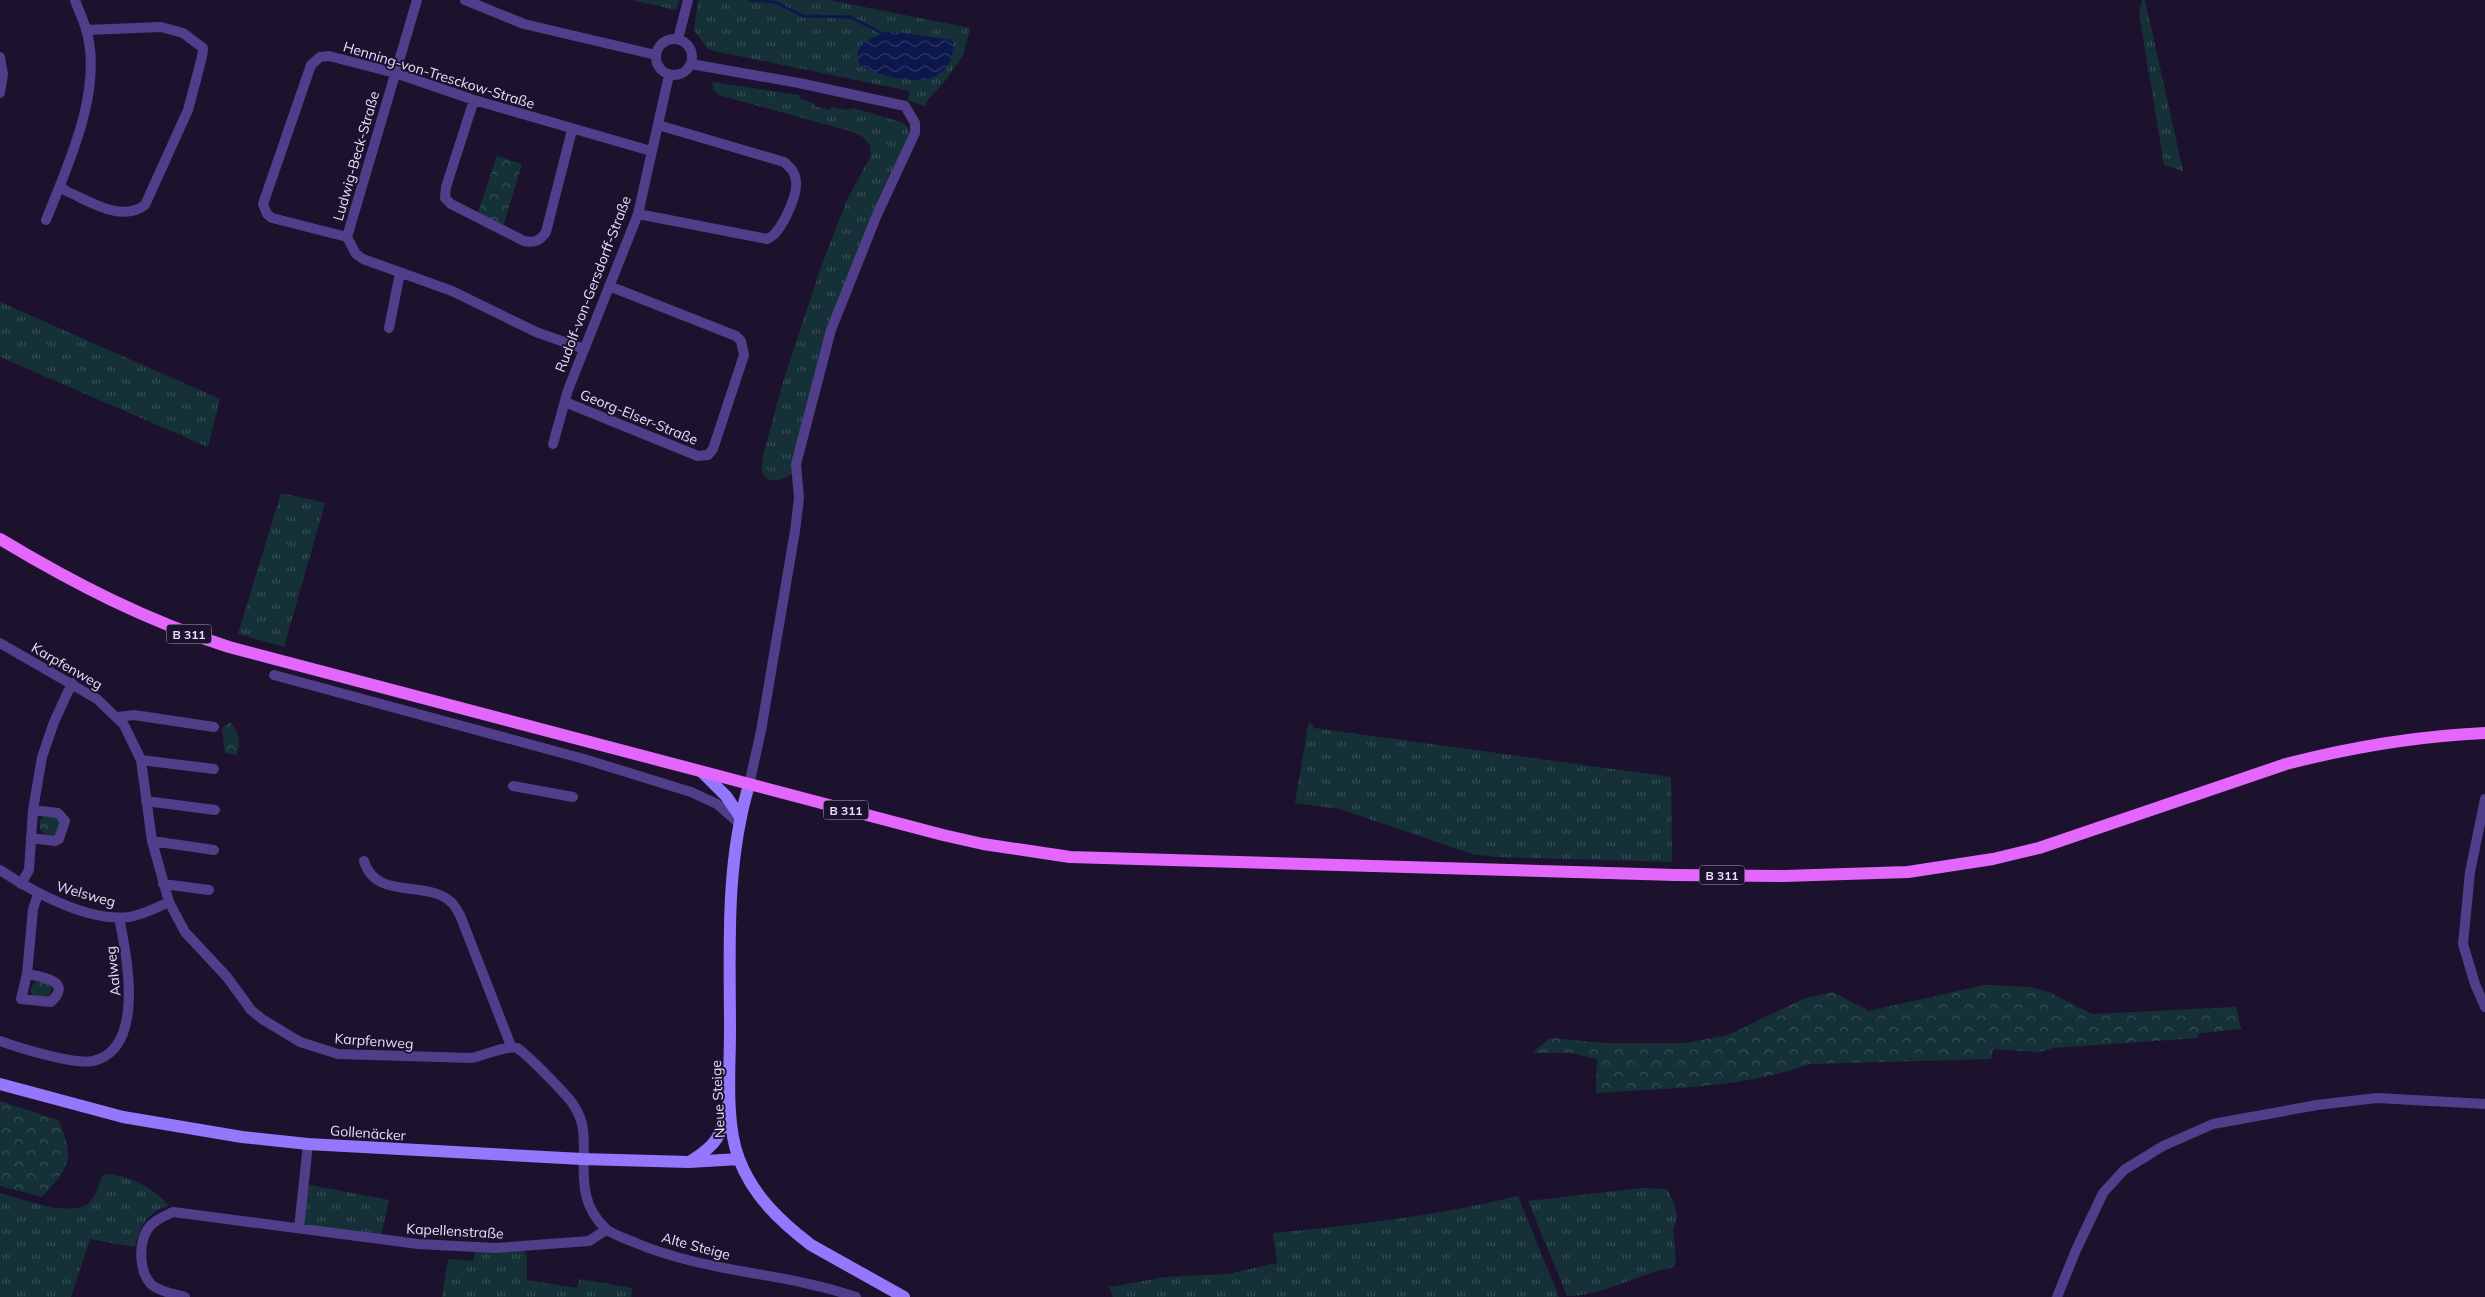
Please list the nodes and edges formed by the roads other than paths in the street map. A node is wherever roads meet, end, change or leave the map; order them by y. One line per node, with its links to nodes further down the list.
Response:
1 (75, 0): 5 (street)
2 (417, 0): 11 (street, Ludwig-Beck-Straße)
3 (465, 0): 7 (street)
4 (688, 0): 6 (street)
5 (86, 30): 18 (street); 18 (street)
6 (678, 39): 7 (street); 9 (street)
7 (656, 54): 12 (street)
8 (0, 57): 10 (street)
9 (692, 64): 12 (street); 38 (street)
10 (1, 70): 13 (street)
11 (395, 73): 14 (street, Henning-von-Tresckow-Straße); 21 (street, Ludwig-Beck-Straße); 21 (street, Henning-von-Tresckow-Straße)
12 (669, 75): 15 (street, Rudolf-von-Gersdorff-Straße)
13 (0, 93)
14 (474, 100): 16 (street, Henning-von-Tresckow-Straße); 16 (street)
15 (658, 125): 17 (street, Rudolf-von-Gersdorff-Straße); 19 (street)
16 (572, 130): 17 (street, Henning-von-Tresckow-Straße)
17 (651, 151): 19 (street, Rudolf-von-Gersdorff-Straße)
18 (60, 186): 20 (street)
19 (638, 214): 23 (street, Rudolf-von-Gersdorff-Straße)
20 (46, 220)
21 (347, 237): 22 (street, Ludwig-Beck-Straße)
22 (400, 273): 24 (street); 25 (street, Ludwig-Beck-Straße)
23 (609, 286): 25 (street, Rudolf-von-Gersdorff-Straße); 26 (street, Georg-Elser-Straße)
24 (389, 328)
25 (584, 349): 26 (street, Rudolf-von-Gersdorff-Straße)
26 (565, 402): 27 (street, Rudolf-von-Gersdorff-Straße)
27 (553, 444)
28 (0, 539): 37 (main road, B 311)
29 (0, 643): 31 (street, Karpfenweg)
30 (274, 675): 45 (street)
31 (72, 683): 32 (street, Karpfenweg); 43 (street)
32 (118, 717): 33 (street); 35 (street, Karpfenweg)
33 (214, 727)
34 (2485, 733): 38 (main road, B 311)
35 (141, 760): 36 (street); 42 (street, Karpfenweg)
36 (214, 769)
37 (702, 772): 38 (main road, B 311); 45 (street)
38 (748, 785): 45 (street, Neue Steige)
39 (513, 786): 40 (street)
40 (573, 797)
41 (2485, 799): 58 (street)
42 (146, 801): 44 (street); 47 (street, Karpfenweg)
43 (33, 810): 46 (street); 46 (street)
44 (215, 810)
45 (741, 821): 62 (street, Neue Steige)
46 (31, 838): 51 (street)
47 (152, 841): 48 (street); 52 (street, Karpfenweg)
48 (214, 850)
49 (364, 861): 60 (street)
50 (0, 870): 51 (street, Welsweg)
51 (21, 884): 54 (street, Welsweg)
52 (163, 884): 53 (street); 55 (street, Karpfenweg)
53 (209, 890)
54 (38, 894): 56 (street, Welsweg); 57 (street)
55 (169, 902): 56 (street, Welsweg); 60 (street, Karpfenweg)
56 (119, 918): 59 (street, Aalweg)
57 (28, 974)
58 (2485, 1007)
59 (0, 1041)
60 (511, 1046): 65 (street)
61 (0, 1084): 64 (street, Gollenäcker)
62 (729, 1091): 66 (street, Neue Steige); 67 (street)
63 (2485, 1104): 73 (street)
64 (308, 1144): 65 (street, Gollenäcker); 68 (street)
65 (582, 1159): 67 (street, Gollenäcker); 69 (street)
66 (739, 1159): 67 (street, Gollenäcker); 72 (street, Neue Steige)
67 (689, 1162)
68 (299, 1228): 69 (street, Kapellenstraße); 70 (street, Kapellenstraße)
69 (606, 1230): 71 (street, Alte Steige)
70 (185, 1297)
71 (856, 1297)
72 (904, 1297)
73 (2057, 1297)

